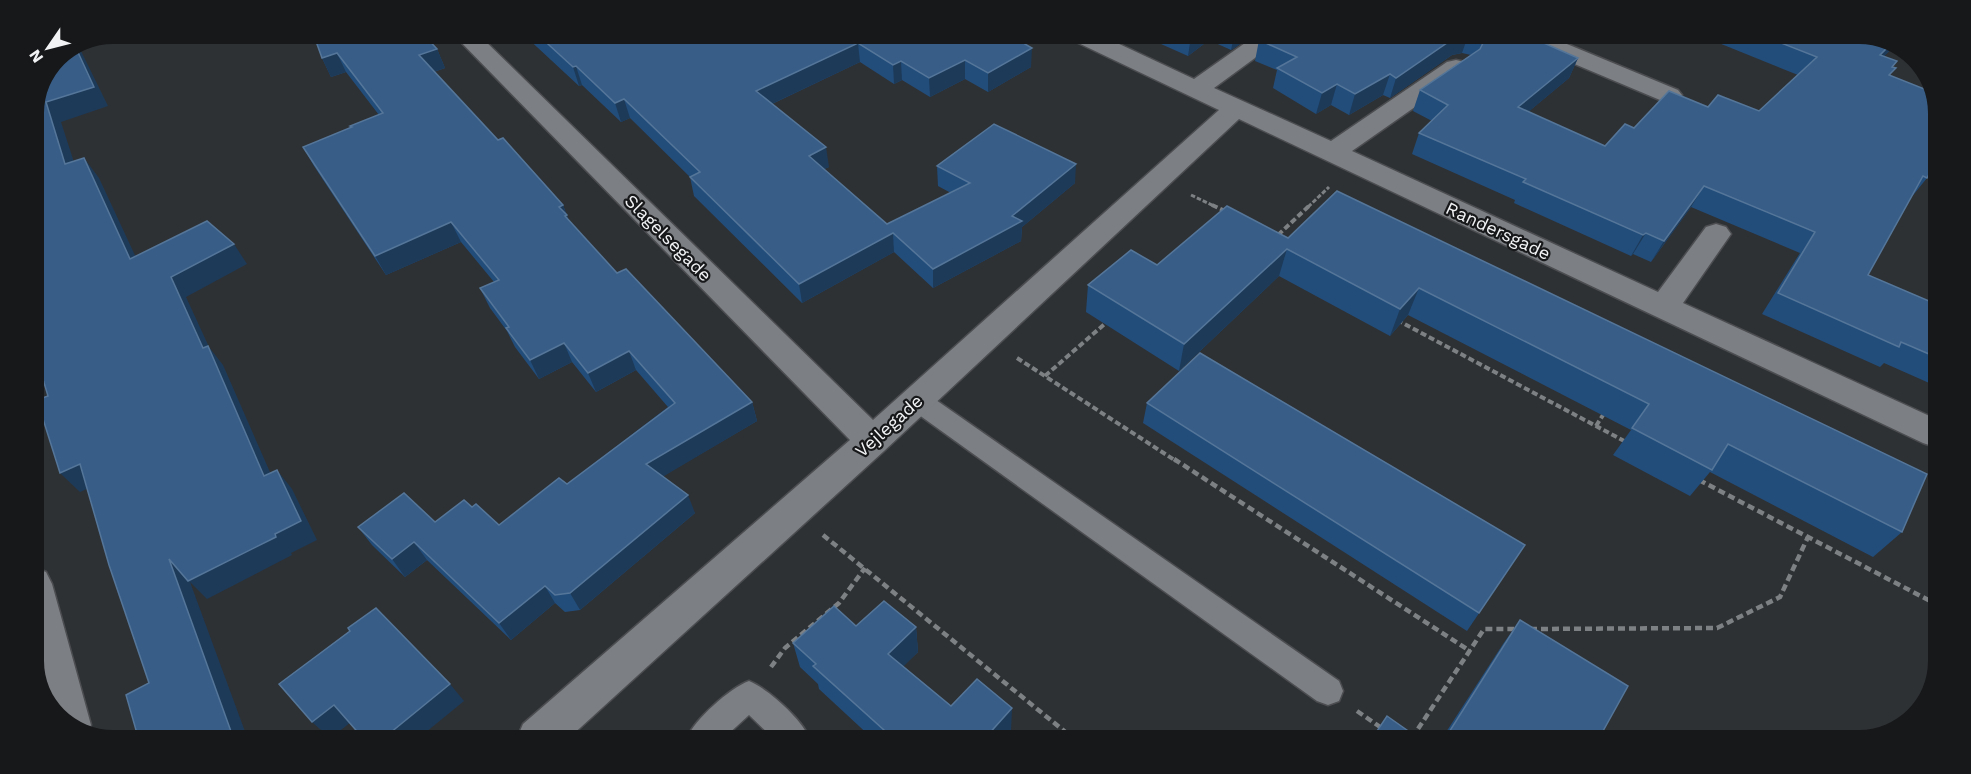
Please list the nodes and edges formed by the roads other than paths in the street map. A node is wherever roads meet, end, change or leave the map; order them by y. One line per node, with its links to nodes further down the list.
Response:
1 (475, 44): 14 (street, Slagelsegade)
2 (1099, 44): 6 (street, Randersgade)
3 (1259, 44): 6 (street)
4 (1547, 44): 7 (street)
5 (1462, 62): 9 (street)
6 (1196, 89): 8 (street, Randersgade)
7 (1669, 95)
8 (1236, 108): 9 (street, Randersgade); 12 (street, Vejlegade)
9 (1343, 159): 11 (street, Randersgade)
10 (1716, 234): 11 (street)
11 (1663, 308): 13 (street, Randersgade)
12 (917, 400): 14 (street, Vejlegade); 16 (lane)
13 (1928, 431)
14 (872, 441): 18 (street, Vejlegade)
15 (44, 626): 17 (street)
16 (1328, 691)
17 (67, 713)
18 (547, 730)
19 (711, 730): 20 (lane)
20 (786, 730)

